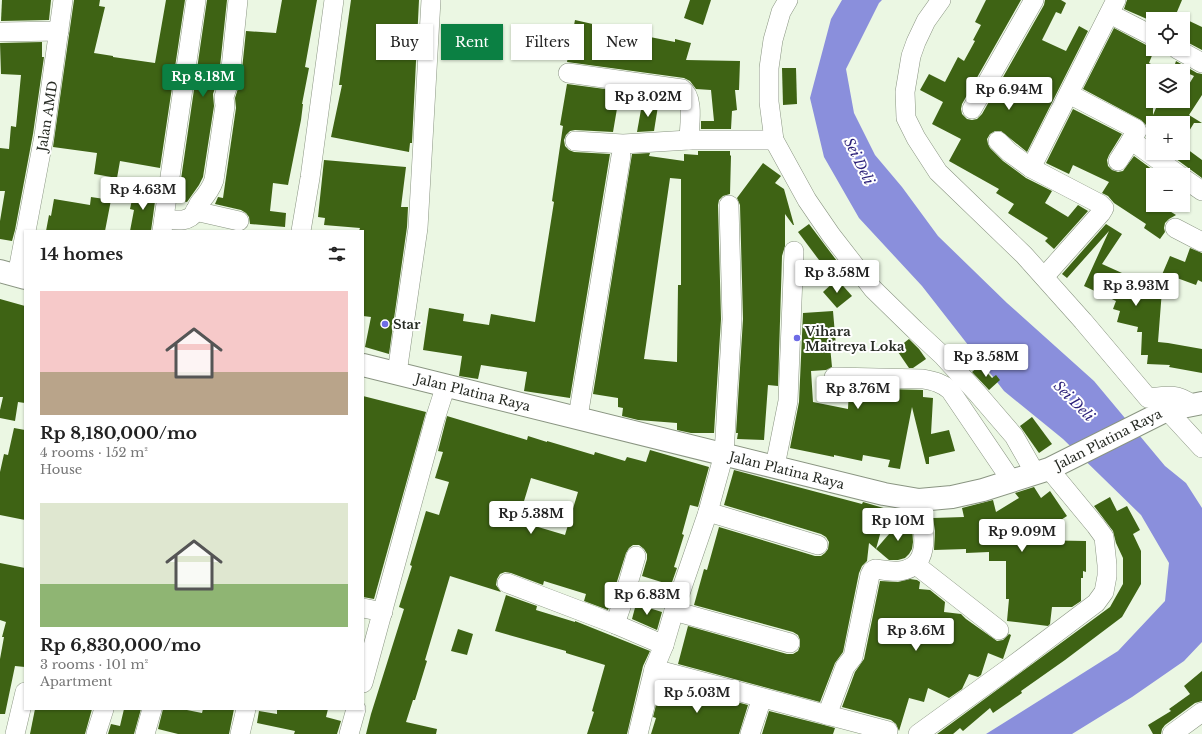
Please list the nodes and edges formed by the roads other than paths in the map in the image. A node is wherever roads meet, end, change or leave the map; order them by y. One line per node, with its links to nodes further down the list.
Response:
1 (63, 0): 10 (street, Jalan AMD)
2 (196, 0): 32 (street)
3 (238, 0): 30 (street)
4 (334, 0): 35 (street)
5 (431, 0): 42 (street)
6 (788, 0): 19 (street)
7 (941, 0): 40 (street)
8 (1034, 0): 17 (street)
9 (1113, 7): 11 (street); 16 (street)
10 (59, 31): 12 (street); 34 (street, Jalan AMD)
11 (1146, 31)
12 (0, 32)
13 (1190, 56): 14 (street)
14 (1202, 63)
15 (568, 73): 18 (street)
16 (1069, 94): 20 (street); 25 (street)
17 (972, 109)
18 (689, 140): 19 (street); 21 (street)
19 (774, 140): 51 (street)
20 (1131, 140): 24 (street); 26 (street)
21 (575, 141)
22 (998, 141): 25 (street)
23 (621, 156): 47 (street)
24 (1118, 161)
25 (1031, 168): 40 (street)
26 (1169, 168)
27 (1190, 183): 28 (street)
28 (1202, 191)
29 (729, 205): 49 (street)
30 (195, 212): 31 (street); 32 (street)
31 (239, 221)
32 (163, 225)
33 (1174, 228): 37 (street)
34 (26, 230)
35 (301, 230)
36 (24, 238): 39 (street)
37 (1202, 242)
38 (794, 250): 50 (street)
39 (14, 275)
40 (1044, 277): 45 (street)
41 (364, 365): 42 (main road, Jalan Platina Raya)
42 (397, 373): 44 (main road, Jalan Platina Raya)
43 (834, 376): 52 (street)
44 (446, 385): 47 (main road, Jalan Platina Raya); 61 (street)
45 (1196, 404): 46 (main road, Jalan Platina Raya)
46 (1162, 412): 48 (street); 51 (main road, Jalan Platina Raya)
47 (578, 418): 49 (main road, Jalan Platina Raya)
48 (1202, 448)
49 (724, 454): 50 (main road, Jalan Platina Raya); 54 (street)
50 (775, 466): 53 (main road, Jalan Platina Raya)
51 (1042, 471): 52 (main road, Jalan Platina Raya); 84 (street)
52 (1011, 480): 53 (main road, Jalan Platina Raya)
53 (919, 500): 57 (street)
54 (708, 512): 55 (street); 60 (street)
55 (818, 545)
56 (636, 556): 62 (street)
57 (916, 565): 63 (street); 75 (street)
58 (507, 582): 62 (street)
59 (364, 608): 61 (street)
60 (674, 611): 64 (street); 65 (street)
61 (383, 612): 67 (street)
62 (615, 624): 65 (street)
63 (999, 630)
64 (790, 643)
65 (664, 645): 66 (street)
66 (654, 669): 69 (street); 82 (street)
67 (364, 679)
68 (24, 696): 77 (street)
69 (762, 698): 75 (street); 83 (street)
70 (104, 710): 78 (street)
71 (152, 710): 79 (street)
72 (246, 710): 80 (street)
73 (356, 710): 81 (street)
74 (1202, 712): 85 (street)
75 (827, 715): 76 (street)
76 (888, 731)
77 (15, 734)
78 (96, 734)
79 (145, 734)
80 (240, 734)
81 (349, 734)
82 (638, 734)
83 (750, 734)
84 (918, 734)
85 (1172, 734)

